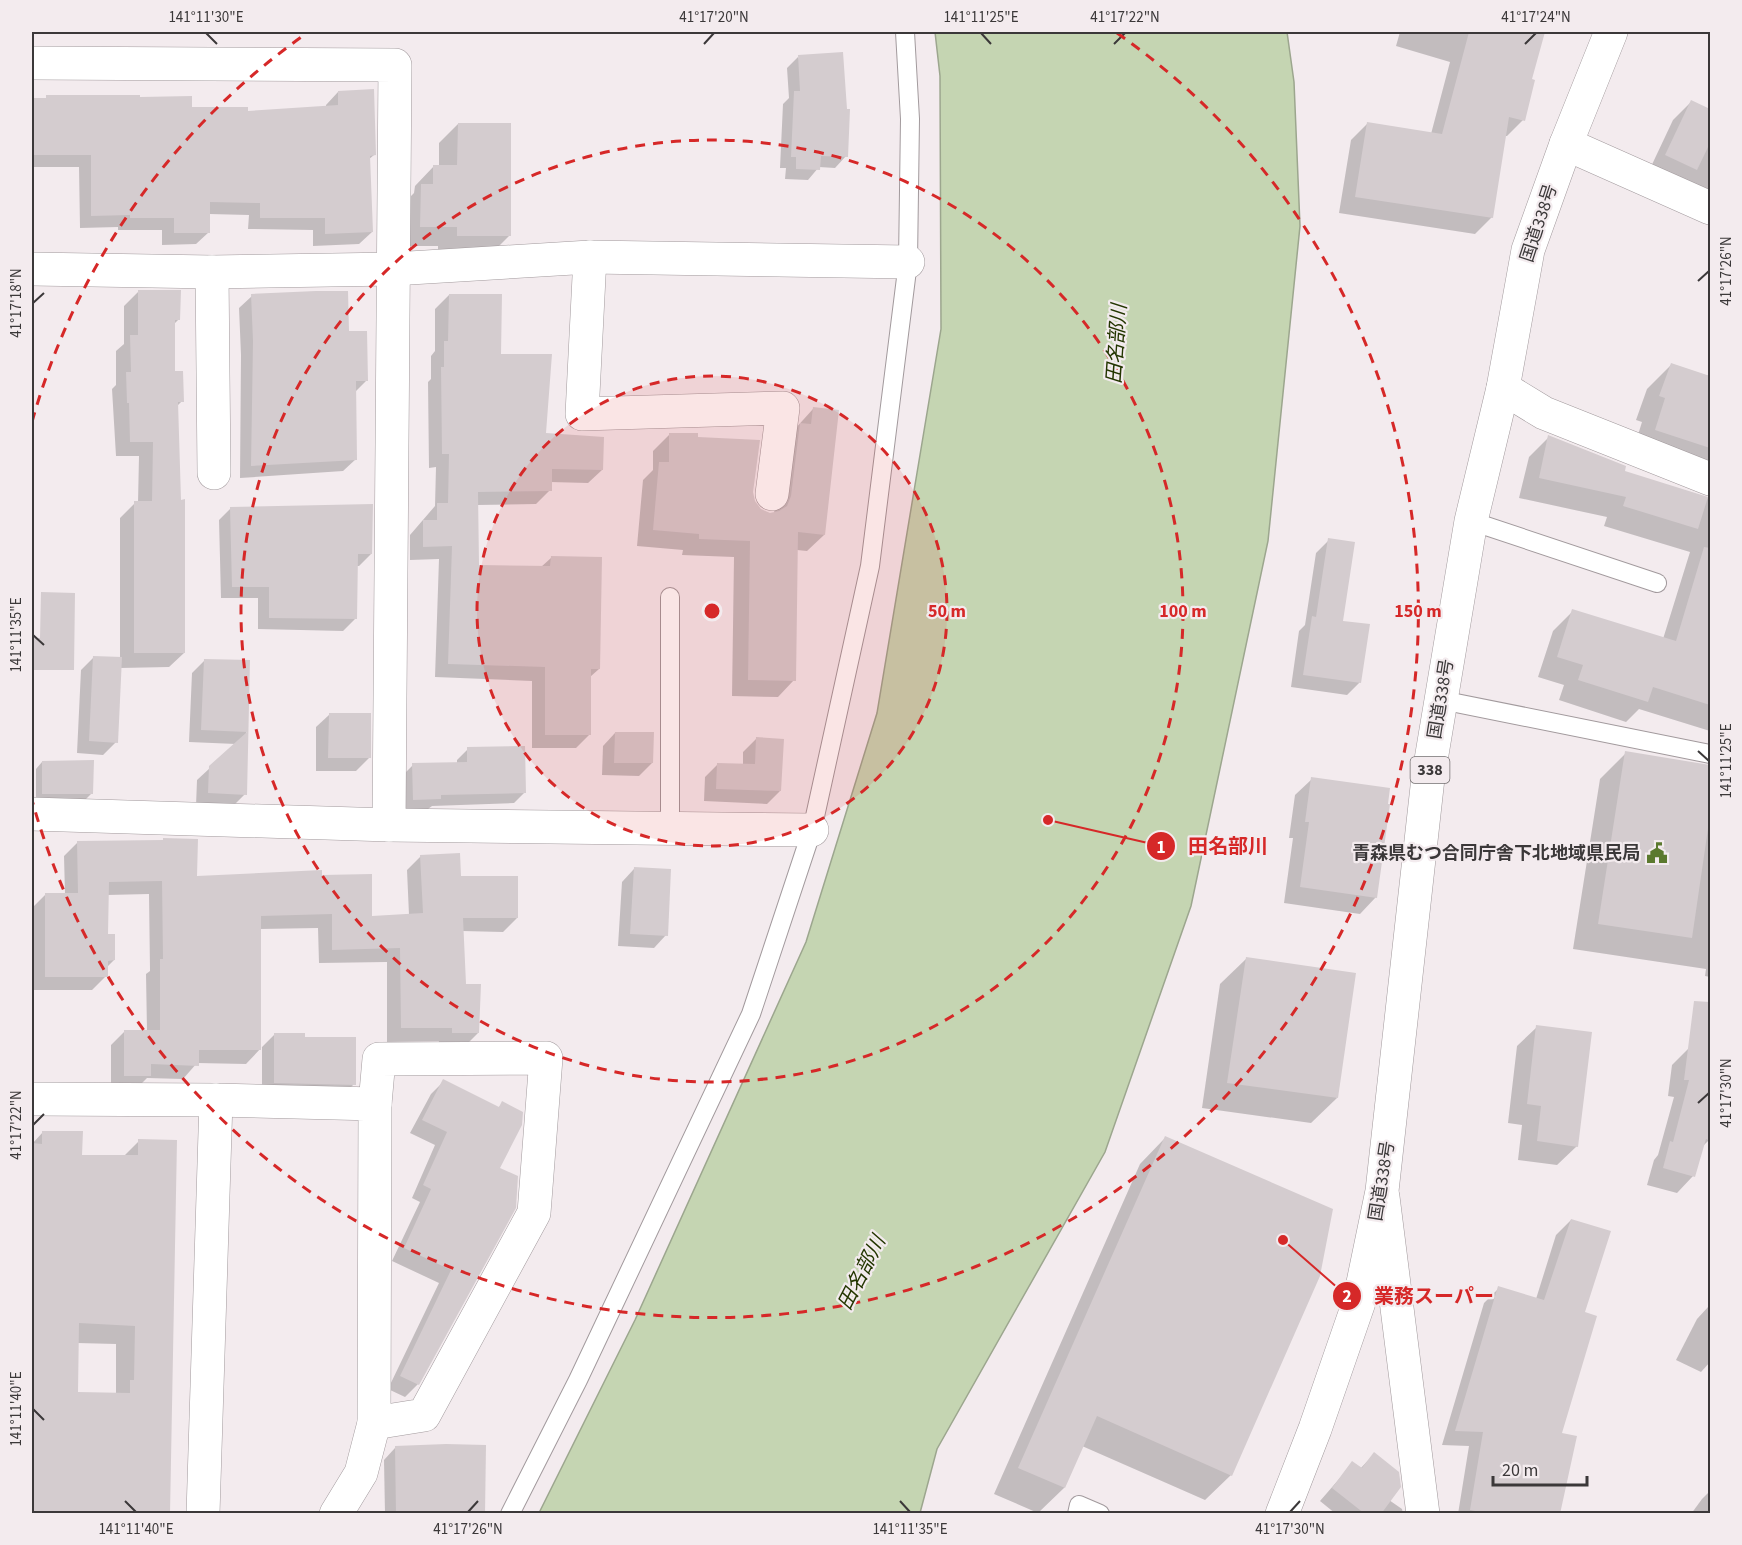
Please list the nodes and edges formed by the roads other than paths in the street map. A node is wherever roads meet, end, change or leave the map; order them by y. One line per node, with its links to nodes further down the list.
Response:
1 (905, 32): 7 (lane)
2 (1611, 32): 4 (main road, 国道338号 / 338)
3 (32, 63): 9 (main road)
4 (1566, 144): 5 (main road); 11 (main road, 国道338号 / 338)
5 (1710, 208)
6 (590, 257): 7 (main road); 9 (main road); 14 (main road)
7 (908, 262): 23 (lane)
8 (32, 269): 10 (main road)
9 (393, 269): 10 (main road); 21 (main road)
10 (212, 272): 12 (main road)
11 (1503, 388): 13 (main road); 15 (main road, 国道338号 / 338)
12 (214, 473)
13 (1710, 479)
14 (772, 494)
15 (1471, 521): 16 (lane); 18 (main road, 国道338号 / 338)
16 (1657, 583)
17 (670, 597): 22 (lane)
18 (1441, 700): 19 (lane); 27 (main road, 国道338号 / 338)
19 (1710, 754)
20 (32, 814): 21 (main road)
21 (388, 825): 22 (main road)
22 (670, 828): 23 (main road)
23 (812, 830): 31 (lane)
24 (32, 1100): 25 (main road)
25 (216, 1100): 26 (main road); 29 (main road)
26 (375, 1104): 28 (main road); 28 (main road)
27 (1382, 1191): 34 (main road, 国道338号 / 338); 35 (main road)
28 (374, 1423): 30 (main road)
29 (203, 1514)
30 (336, 1514)
31 (510, 1514)
32 (1077, 1514): 33 (lane)
33 (1100, 1514)
34 (1282, 1514)
35 (1423, 1514)

